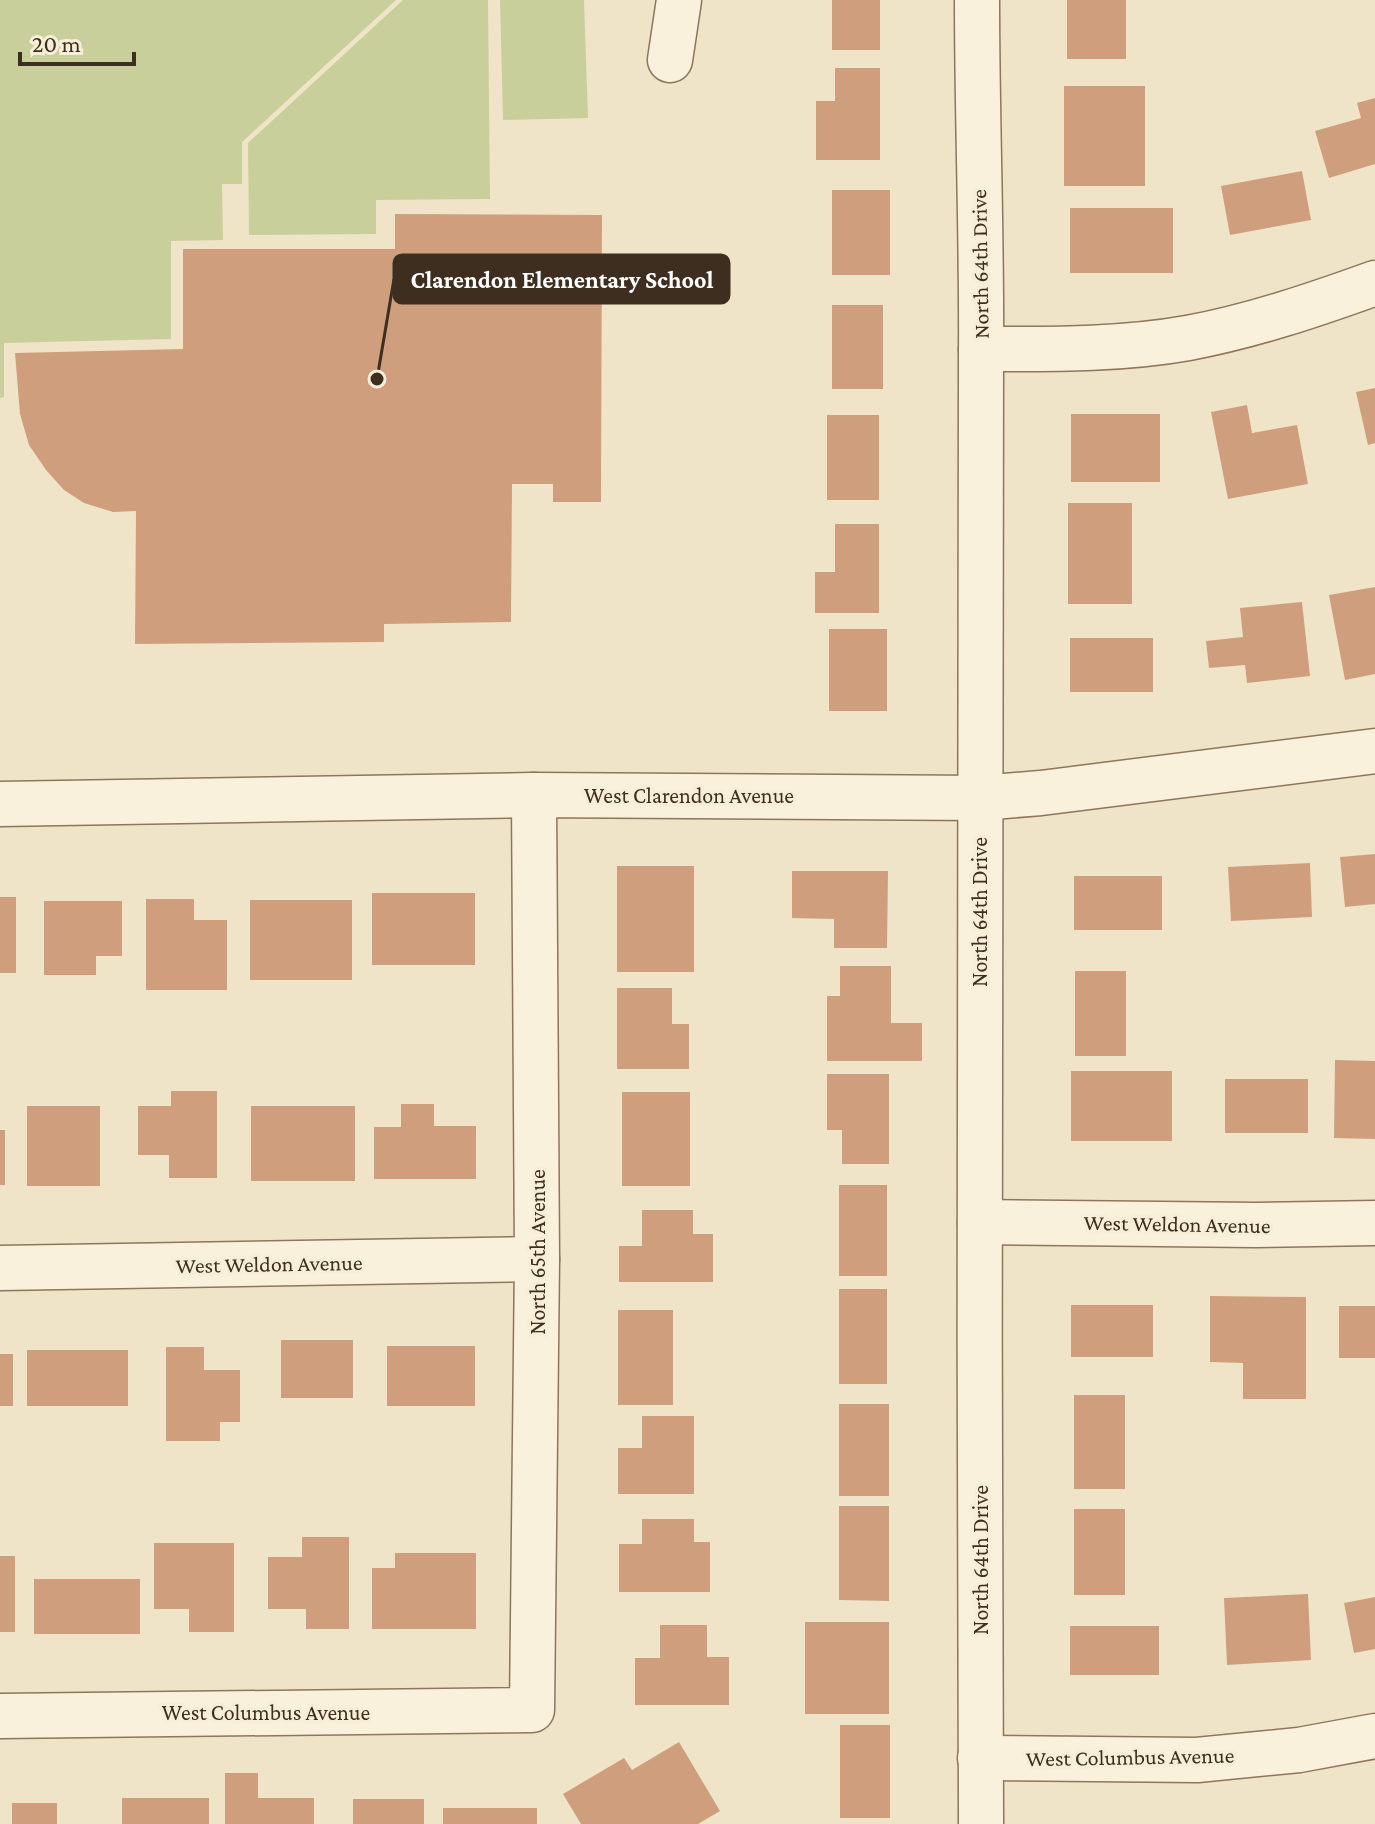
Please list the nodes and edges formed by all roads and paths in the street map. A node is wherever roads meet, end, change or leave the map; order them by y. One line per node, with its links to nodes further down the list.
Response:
1 (679, 0): 3 (street)
2 (977, 0): 5 (street, North 64th Drive)
3 (670, 60)
4 (1375, 283): 5 (street)
5 (981, 349): 8 (street, North 64th Drive)
6 (1375, 751): 8 (street, West Clarendon Avenue)
7 (534, 795): 8 (street, West Clarendon Avenue); 9 (street, West Clarendon Avenue); 12 (street, North 65th Avenue)
8 (980, 798): 10 (street, North 64th Drive)
9 (0, 804)
10 (980, 1222): 11 (street, West Weldon Avenue); 17 (street, North 64th Drive)
11 (1375, 1223)
12 (537, 1259): 13 (street, West Weldon Avenue); 14 (street, North 65th Avenue)
13 (0, 1268)
14 (532, 1710): 15 (street, West Columbus Avenue)
15 (0, 1716)
16 (1375, 1736): 17 (street, West Columbus Avenue)
17 (980, 1758): 18 (street, North 64th Drive)
18 (981, 1824)

